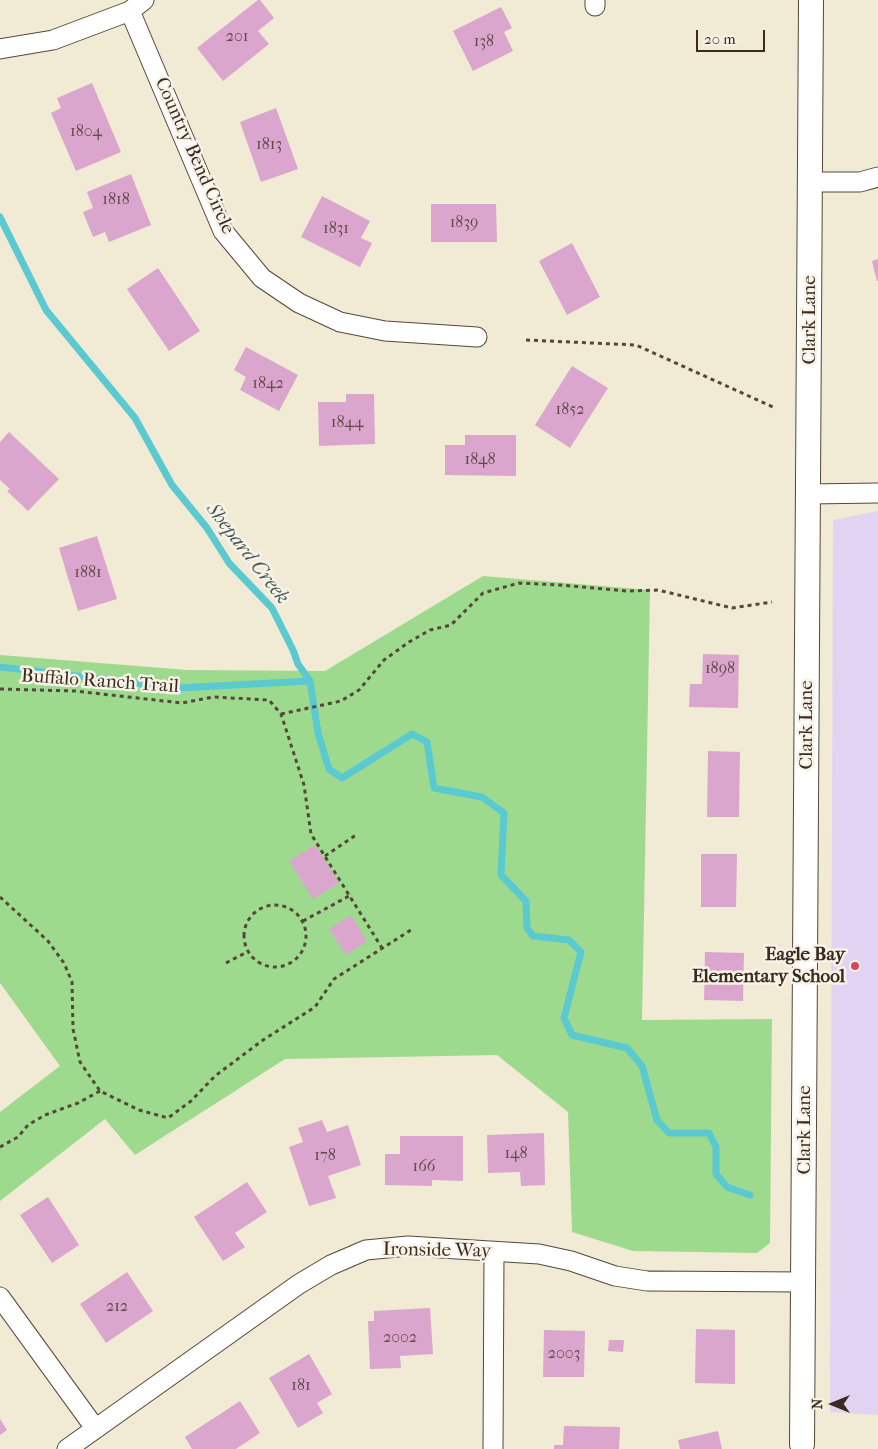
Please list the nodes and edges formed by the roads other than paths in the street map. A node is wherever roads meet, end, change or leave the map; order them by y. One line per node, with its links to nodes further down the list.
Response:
1 (811, 0): 5 (street, Clark Lane)
2 (137, 5): 3 (street); 6 (street, Country Bend Circle)
3 (0, 49)
4 (878, 177): 5 (street)
5 (811, 182): 8 (street, Clark Lane)
6 (477, 337)
7 (878, 493): 8 (street)
8 (808, 494): 10 (street, Clark Lane)
9 (494, 1252): 10 (street, Ironside Way); 12 (street, Ironside Way); 15 (street)
10 (804, 1282): 13 (street, Clark Lane)
11 (0, 1298): 12 (street)
12 (95, 1428): 14 (street, Ironside Way)
13 (803, 1446)
14 (67, 1449)
15 (493, 1449)

